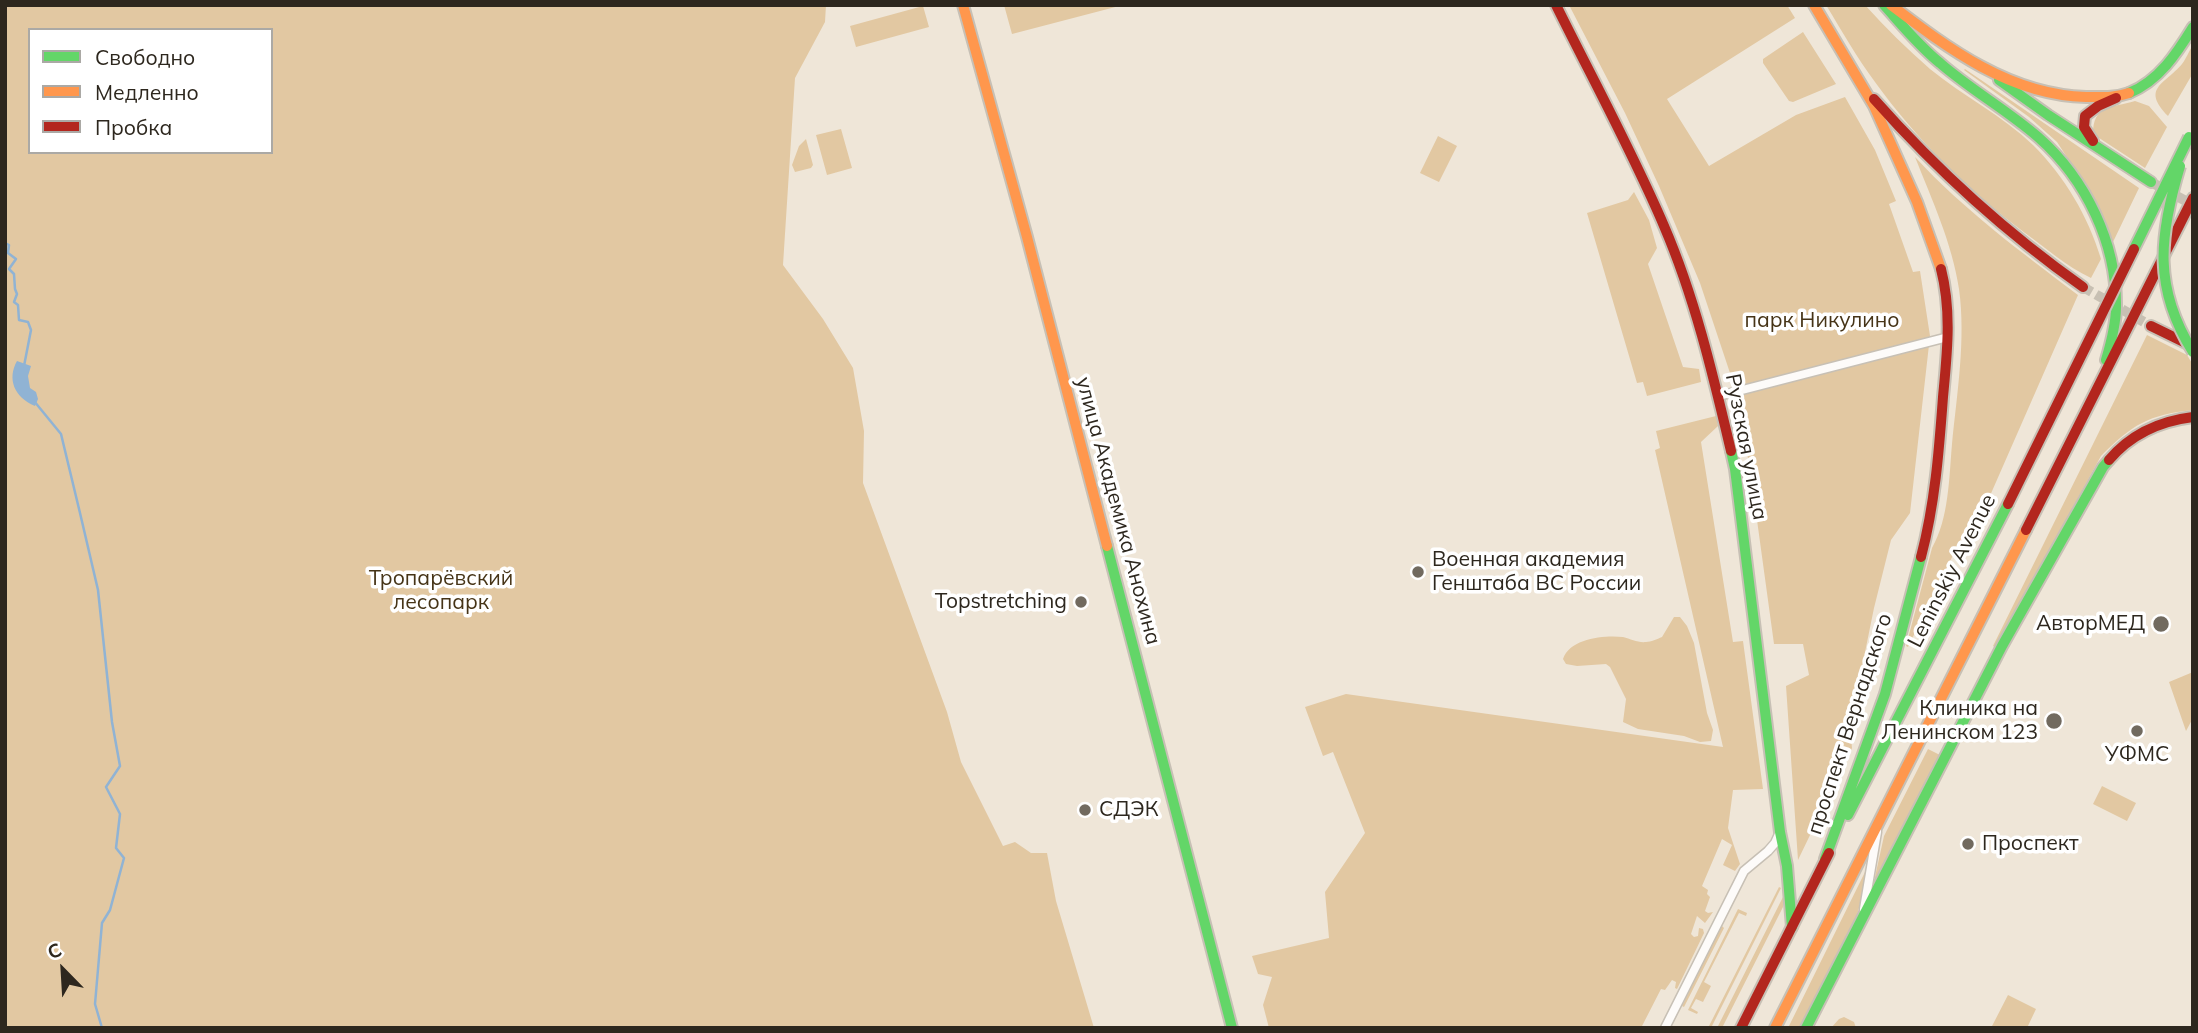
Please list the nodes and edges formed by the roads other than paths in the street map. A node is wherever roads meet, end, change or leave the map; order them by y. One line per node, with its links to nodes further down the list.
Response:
1 (963, 5): 26 (main road, улица Академика Анохина)
2 (1556, 5): 19 (main road, Рузская улица)
3 (1814, 5): 8 (main road, проспект Вернадского)
4 (1884, 5): 18 (main road)
5 (1891, 5): 7 (main road)
6 (2193, 27): 9 (main road)
7 (1984, 69): 9 (main road); 11 (main road)
8 (1861, 83): 14 (main road); 16 (main road, проспект Вернадского)
9 (2120, 96): 11 (main road)
10 (2191, 133): 17 (main road, bridge); 23 (main road, Leninskiy Avenue, bridge)
11 (2102, 151): 12 (main road)
12 (2151, 182)
13 (2193, 198): 18 (main road)
14 (2083, 287)
15 (2151, 326): 17 (main road)
16 (1948, 337): 19 (street); 23 (main road, проспект Вернадского)
17 (2193, 349)
18 (2101, 381): 21 (main road)
19 (1719, 396): 22 (main road, Рузская улица)
20 (2193, 417): 24 (main road)
21 (1878, 824): 24 (street); 29 (main road)
22 (1780, 832): 25 (main road, Рузская улица); 27 (street)
23 (1825, 859): 25 (main road, Leninskiy Avenue)
24 (1863, 919): 30 (main road)
25 (1792, 927): 28 (main road, Leninskiy Avenue)
26 (1232, 1028)
27 (1665, 1028)
28 (1741, 1028)
29 (1775, 1028)
30 (1806, 1028)

